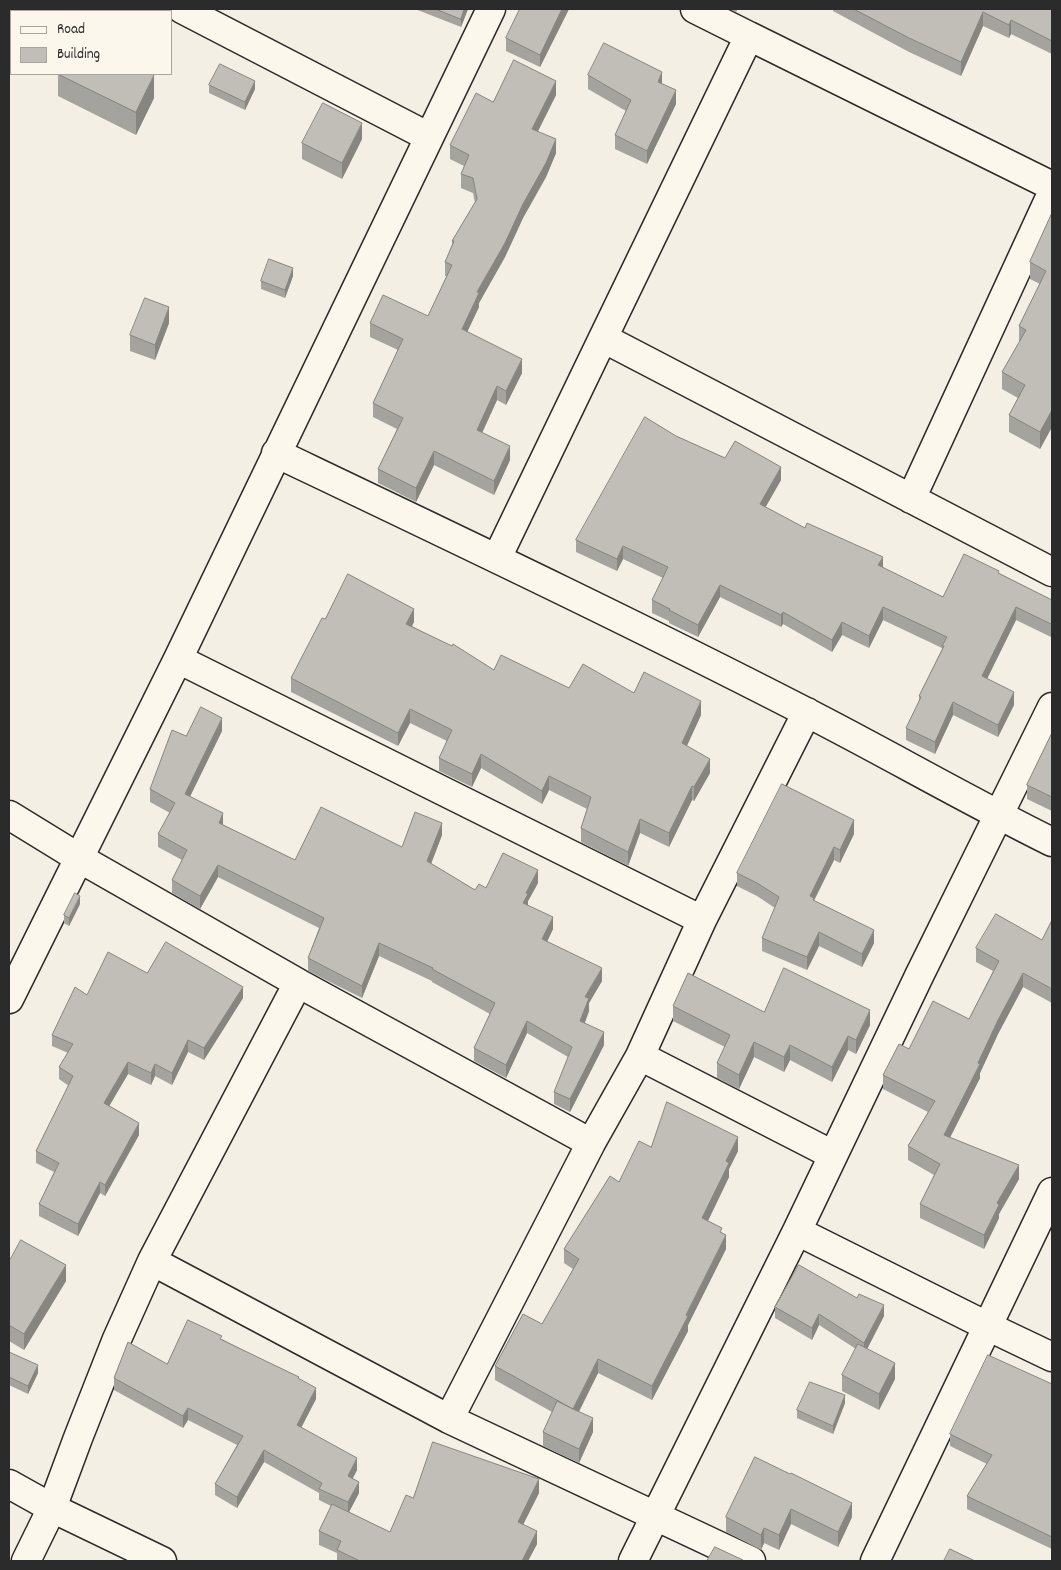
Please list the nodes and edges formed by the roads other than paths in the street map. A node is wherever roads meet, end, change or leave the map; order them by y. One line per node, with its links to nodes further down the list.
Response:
1 (182, 9): 5 (street)
2 (491, 9): 5 (street)
3 (694, 9): 4 (street)
4 (749, 36): 6 (street); 8 (street)
5 (429, 137): 9 (street)
6 (1052, 186)
7 (1052, 193): 10 (street)
8 (603, 338): 10 (street); 11 (street)
9 (276, 453): 11 (street); 13 (street)
10 (910, 499): 12 (street)
11 (496, 558): 15 (street)
12 (1052, 572)
13 (178, 659): 19 (street); 20 (street)
14 (1052, 707): 17 (street)
15 (807, 712): 17 (street); 20 (street)
16 (9, 815): 19 (street)
17 (998, 816): 18 (street); 25 (street)
18 (1052, 842)
19 (79, 858): 21 (street); 22 (street)
20 (702, 920): 23 (street)
21 (298, 983): 24 (street); 28 (street)
22 (9, 999)
23 (640, 1056): 24 (street); 25 (street)
24 (591, 1143): 31 (street)
25 (833, 1155): 27 (street)
26 (1052, 1192): 29 (street)
27 (797, 1231): 29 (street); 34 (street)
28 (152, 1261): 31 (street); 33 (street)
29 (987, 1326): 30 (street); 39 (street)
30 (1052, 1357)
31 (449, 1418): 34 (street)
32 (9, 1484): 33 (street)
33 (52, 1508): 35 (street); 36 (street)
34 (655, 1517): 37 (street); 38 (street)
35 (26, 1561)
36 (162, 1561)
37 (633, 1561)
38 (751, 1561)
39 (875, 1561)

